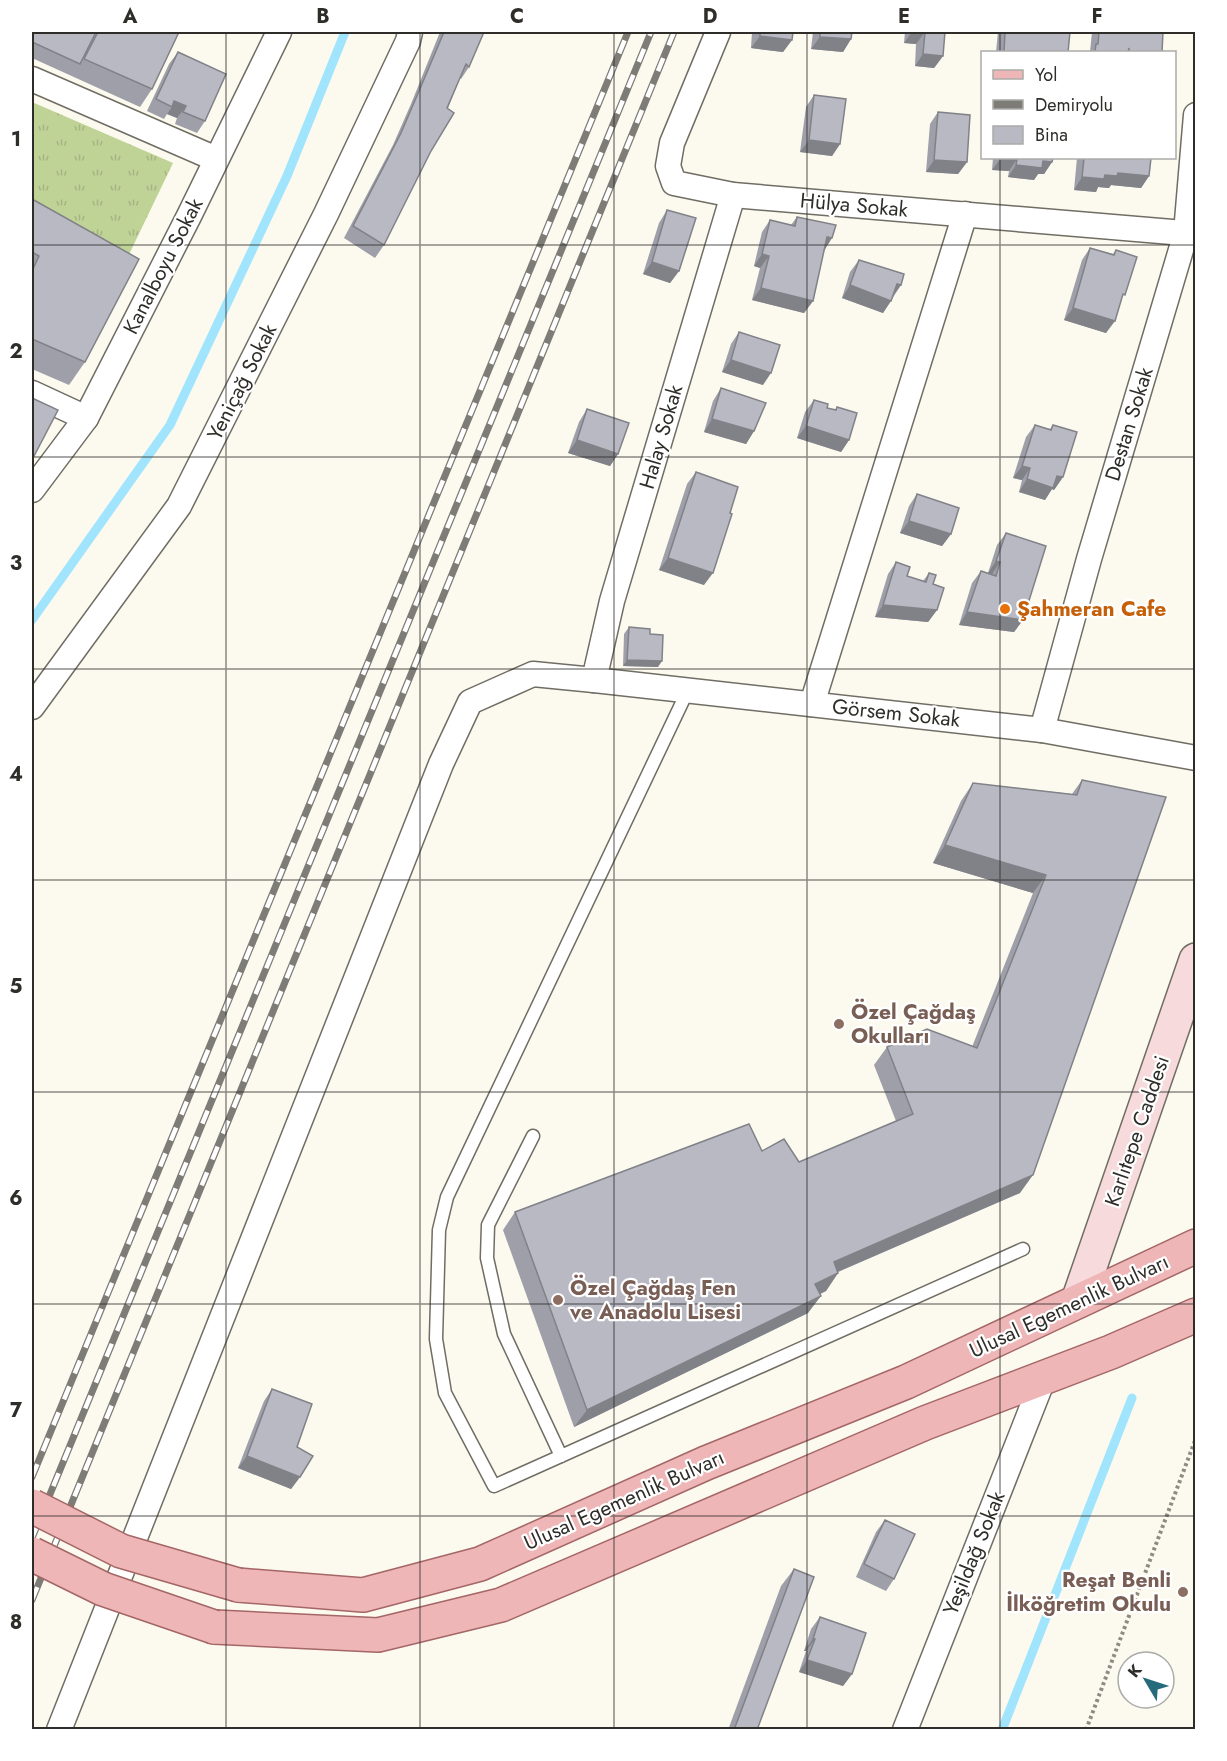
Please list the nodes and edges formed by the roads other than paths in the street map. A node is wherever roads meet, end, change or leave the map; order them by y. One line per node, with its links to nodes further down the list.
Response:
1 (279, 32): 6 (street, Kanalboyu Sokak)
2 (410, 32): 16 (street, Yeniçağ Sokak)
3 (718, 32): 7 (street, Hülya Sokak)
4 (32, 79): 6 (street)
5 (1196, 115): 9 (street, Destan Sokak)
6 (216, 159): 11 (street, Kanalboyu Sokak)
7 (733, 195): 8 (street, Hülya Sokak); 13 (street, Halay Sokak)
8 (965, 214): 9 (street, Hülya Sokak); 15 (street)
9 (1191, 234): 17 (street, Destan Sokak)
10 (32, 393): 11 (street)
11 (86, 418): 12 (street, Kanalboyu Sokak)
12 (32, 490)
13 (594, 680): 14 (street, Görsem Sokak); 29 (street, Görsem Sokak)
14 (688, 690): 15 (street, Görsem Sokak); 26 (lane)
15 (812, 704): 17 (street, Görsem Sokak)
16 (32, 707)
17 (1042, 730): 18 (street, Görsem Sokak)
18 (1196, 758)
19 (1196, 960): 23 (street, Karlıtepe Caddesi)
20 (533, 1136): 26 (lane)
21 (1196, 1246): 23 (main road, Ulusal Egemenlik Bulvarı)
22 (1023, 1249): 26 (lane)
23 (1078, 1301): 27 (main road, Ulusal Egemenlik Bulvarı, bridge)
24 (1196, 1315): 25 (main road)
25 (1044, 1377): 28 (main road, bridge); 30 (street, Yeşildağ Sokak)
26 (561, 1456)
27 (32, 1506)
28 (32, 1554)
29 (58, 1730)
30 (905, 1730)

